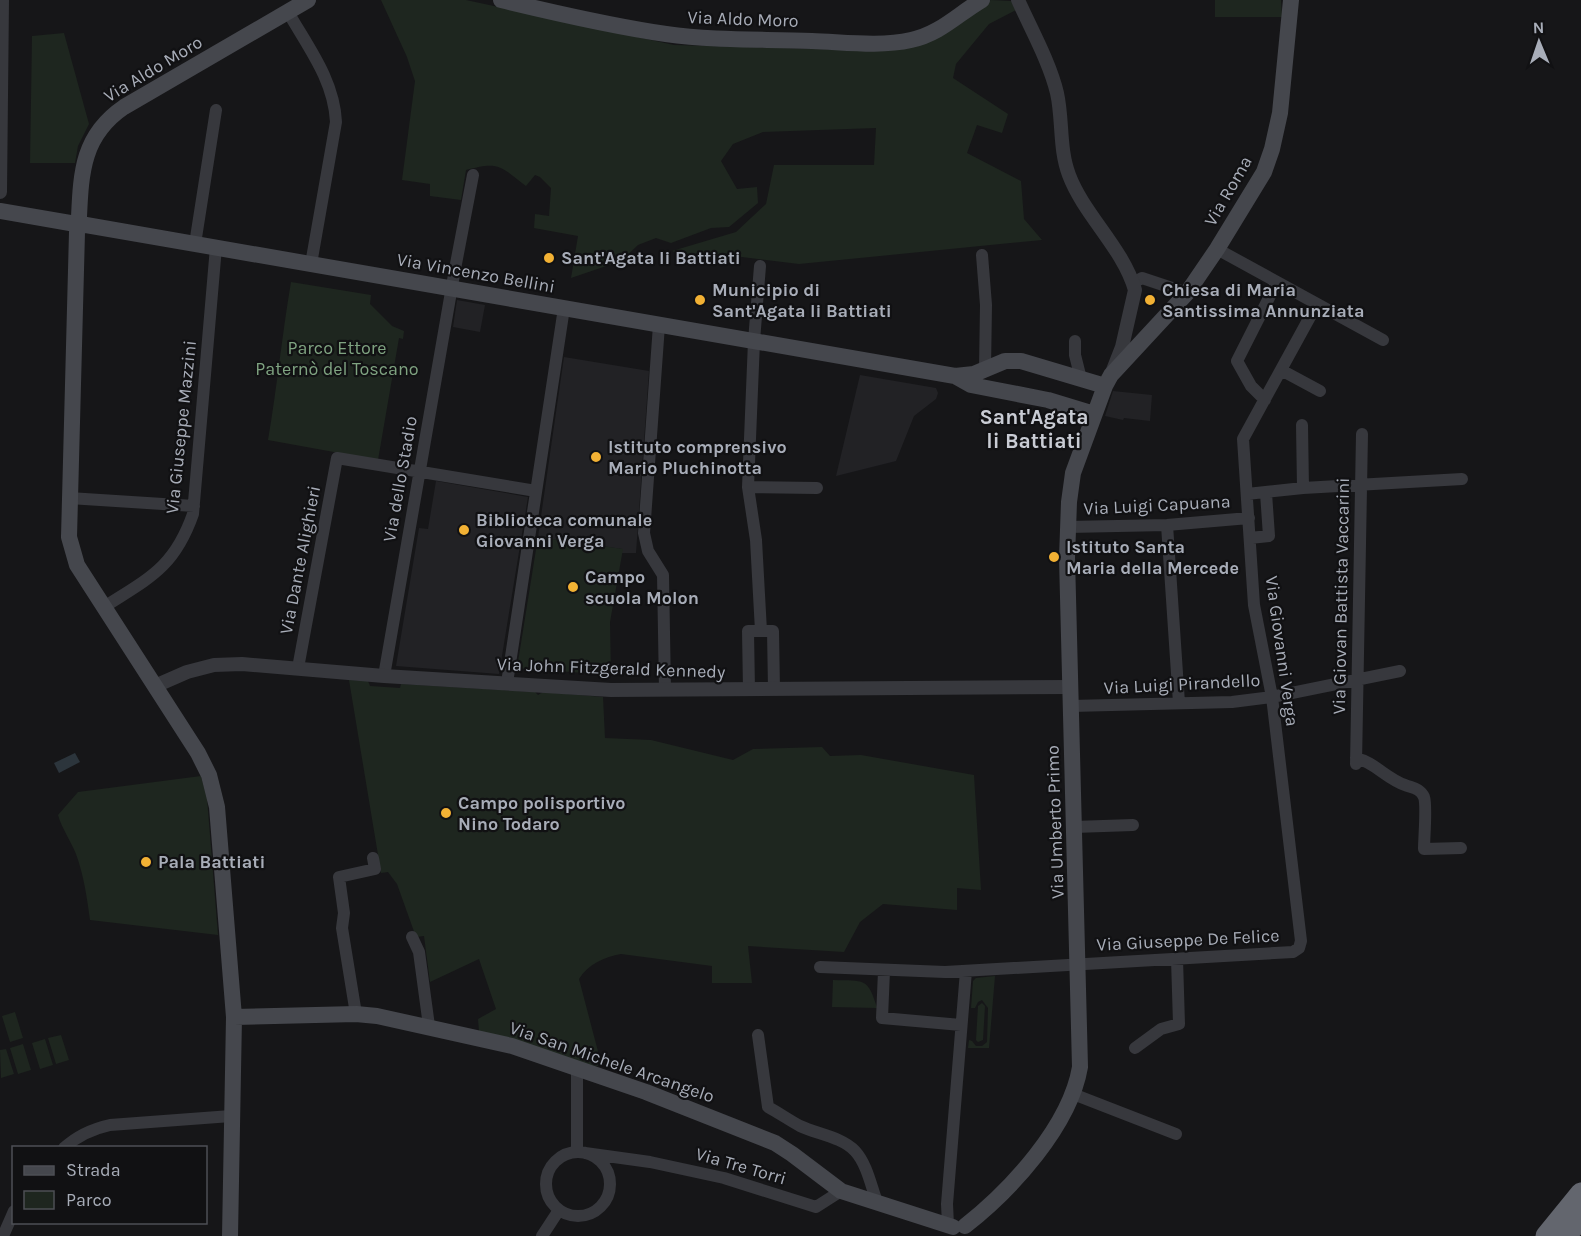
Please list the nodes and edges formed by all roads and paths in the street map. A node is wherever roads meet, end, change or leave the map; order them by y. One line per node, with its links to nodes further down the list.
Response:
1 (2, 0): 8 (street)
2 (308, 0): 7 (main road, Via Aldo Moro)
3 (501, 0): 6 (main road, Via Aldo Moro)
4 (1018, 0): 22 (street)
5 (1291, 0): 17 (main road, Via Roma)
6 (979, 1)
7 (288, 12): 14 (main road, Via Aldo Moro); 19 (street)
8 (1, 64): 10 (street)
9 (216, 110): 15 (street)
10 (1, 128): 12 (street)
11 (473, 176): 23 (street, Via dello Stadio)
12 (0, 192)
13 (0, 211): 14 (main road, Via Vincenzo Bellini)
14 (78, 224): 15 (main road, Via Vincenzo Bellini); 49 (main road, Via Aldo Moro)
15 (195, 244): 16 (main road, Via Vincenzo Bellini)
16 (216, 247): 19 (main road, Via Vincenzo Bellini); 50 (street, Via Giuseppe Mazzini)
17 (1217, 249): 21 (street); 24 (main road, Via Roma)
18 (982, 255): 32 (street)
19 (311, 264): 23 (main road, Via Vincenzo Bellini)
20 (760, 266): 29 (street)
21 (1277, 282): 25 (street); 36 (street)
22 (1134, 286): 24 (street); 34 (street)
23 (451, 289): 26 (main road, Via Vincenzo Bellini); 40 (street, Via dello Stadio)
24 (1187, 293): 34 (main road, Via Roma)
25 (1317, 304): 28 (street); 31 (street, Via Giovanni Verga)
26 (564, 308): 27 (main road, Via Vincenzo Bellini); 46 (street)
27 (659, 325): 29 (main road, Via Vincenzo Bellini); 65 (street)
28 (1383, 340)
29 (754, 341): 32 (main road, Via Vincenzo Bellini); 43 (street)
30 (1075, 341): 33 (street)
31 (1281, 370): 35 (street); 36 (street, Via Giovanni Verga)
32 (981, 375): 33 (main road); 37 (main road)
33 (1081, 379): 34 (main road)
34 (1108, 381): 37 (main road, Via Umberto Primo)
35 (1320, 390)
36 (1264, 400): 48 (street, Via Giovanni Verga)
37 (1094, 414): 53 (main road, Via Umberto Primo)
38 (1302, 425): 45 (street)
39 (1362, 434): 42 (street, Via Giovan Battista Vaccarini)
40 (420, 472): 46 (street); 57 (street, Via Dante Alighieri); 59 (street, Via dello Stadio)
41 (1462, 479): 42 (street)
42 (1360, 485): 45 (street); 60 (street, Via Giovan Battista Vaccarini)
43 (748, 487): 44 (street); 56 (street)
44 (817, 488)
45 (1303, 488): 47 (street)
46 (536, 491): 61 (street)
47 (1266, 493): 48 (street); 54 (street)
48 (1247, 494): 51 (street, Via Giovanni Verga)
49 (69, 498): 50 (street); 55 (main road, Via Aldo Moro)
50 (194, 506): 55 (street, Via Giuseppe Mazzini)
51 (1249, 518): 52 (street, Via Luigi Capuana); 54 (street, Via Giovanni Verga)
52 (1167, 525): 53 (street, Via Luigi Capuana); 68 (street)
53 (1068, 527): 63 (main road, Via Umberto Primo)
54 (1250, 538): 67 (street, Via Giovanni Verga)
55 (104, 607): 62 (main road, Via Aldo Moro)
56 (761, 628): 64 (street); 66 (street)
57 (298, 668): 59 (street, Via John Fitzgerald Kennedy); 62 (street, Via John Fitzgerald Kennedy)
58 (1400, 671): 60 (street, Via Luigi Pirandello)
59 (384, 676): 61 (street, Via John Fitzgerald Kennedy)
60 (1357, 680): 67 (street, Via Luigi Pirandello); 72 (street, Via Giovan Battista Vaccarini)
61 (507, 683): 65 (street, Via John Fitzgerald Kennedy)
62 (155, 686): 82 (main road, Via Aldo Moro)
63 (1070, 687): 64 (street, Via John Fitzgerald Kennedy); 69 (main road, Via Umberto Primo)
64 (774, 689): 66 (street, Via John Fitzgerald Kennedy)
65 (665, 690): 66 (street, Via John Fitzgerald Kennedy)
66 (749, 690)
67 (1272, 697): 68 (street, Via Luigi Pirandello); 75 (street, Via Giovanni Verga)
68 (1179, 703): 69 (street, Via Luigi Pirandello)
69 (1071, 706): 71 (main road, Via Umberto Primo)
70 (1133, 825): 71 (street)
71 (1074, 827): 77 (main road, Via Umberto Primo)
72 (1461, 848)
73 (373, 858): 81 (street)
74 (412, 938): 83 (street)
75 (1299, 948): 76 (street, Via Giuseppe De Felice)
76 (1177, 958): 77 (street, Via Giuseppe De Felice); 86 (street)
77 (1078, 963): 80 (street, Via Giuseppe De Felice); 88 (main road, Via Umberto Primo)
78 (820, 967): 79 (street, Via Giuseppe De Felice)
79 (884, 971): 80 (street, Via Giuseppe De Felice); 84 (street)
80 (966, 971): 84 (street)
81 (356, 1014): 82 (main road, Via San Michele Arcangelo); 83 (main road, Via San Michele Arcangelo)
82 (234, 1017): 89 (main road, Via Aldo Moro)
83 (429, 1026): 87 (main road, Via San Michele Arcangelo)
84 (961, 1029): 101 (street)
85 (758, 1035): 97 (street)
86 (1136, 1048)
87 (577, 1069): 92 (street); 95 (main road, Via San Michele Arcangelo)
88 (1073, 1094): 90 (street); 101 (main road, Via Umberto Primo)
89 (231, 1116): 91 (street); 103 (main road, Via Aldo Moro)
90 (1176, 1134)
91 (65, 1146)
92 (581, 1152): 93 (street, Via Tre Torri); 94 (street); 98 (street)
93 (625, 1158): 94 (street); 95 (street, Via Tre Torri)
94 (610, 1182): 98 (street)
95 (842, 1191): 97 (main road, Via San Michele Arcangelo)
96 (1581, 1193): 105 (highway)
97 (877, 1202): 101 (main road, Via San Michele Arcangelo)
98 (559, 1210): 104 (street)
99 (12, 1216): 102 (street)
100 (1581, 1218): 106 (highway)
101 (957, 1230)
102 (3, 1236)
103 (230, 1236)
104 (542, 1236)
105 (1546, 1236)
106 (1566, 1236)

